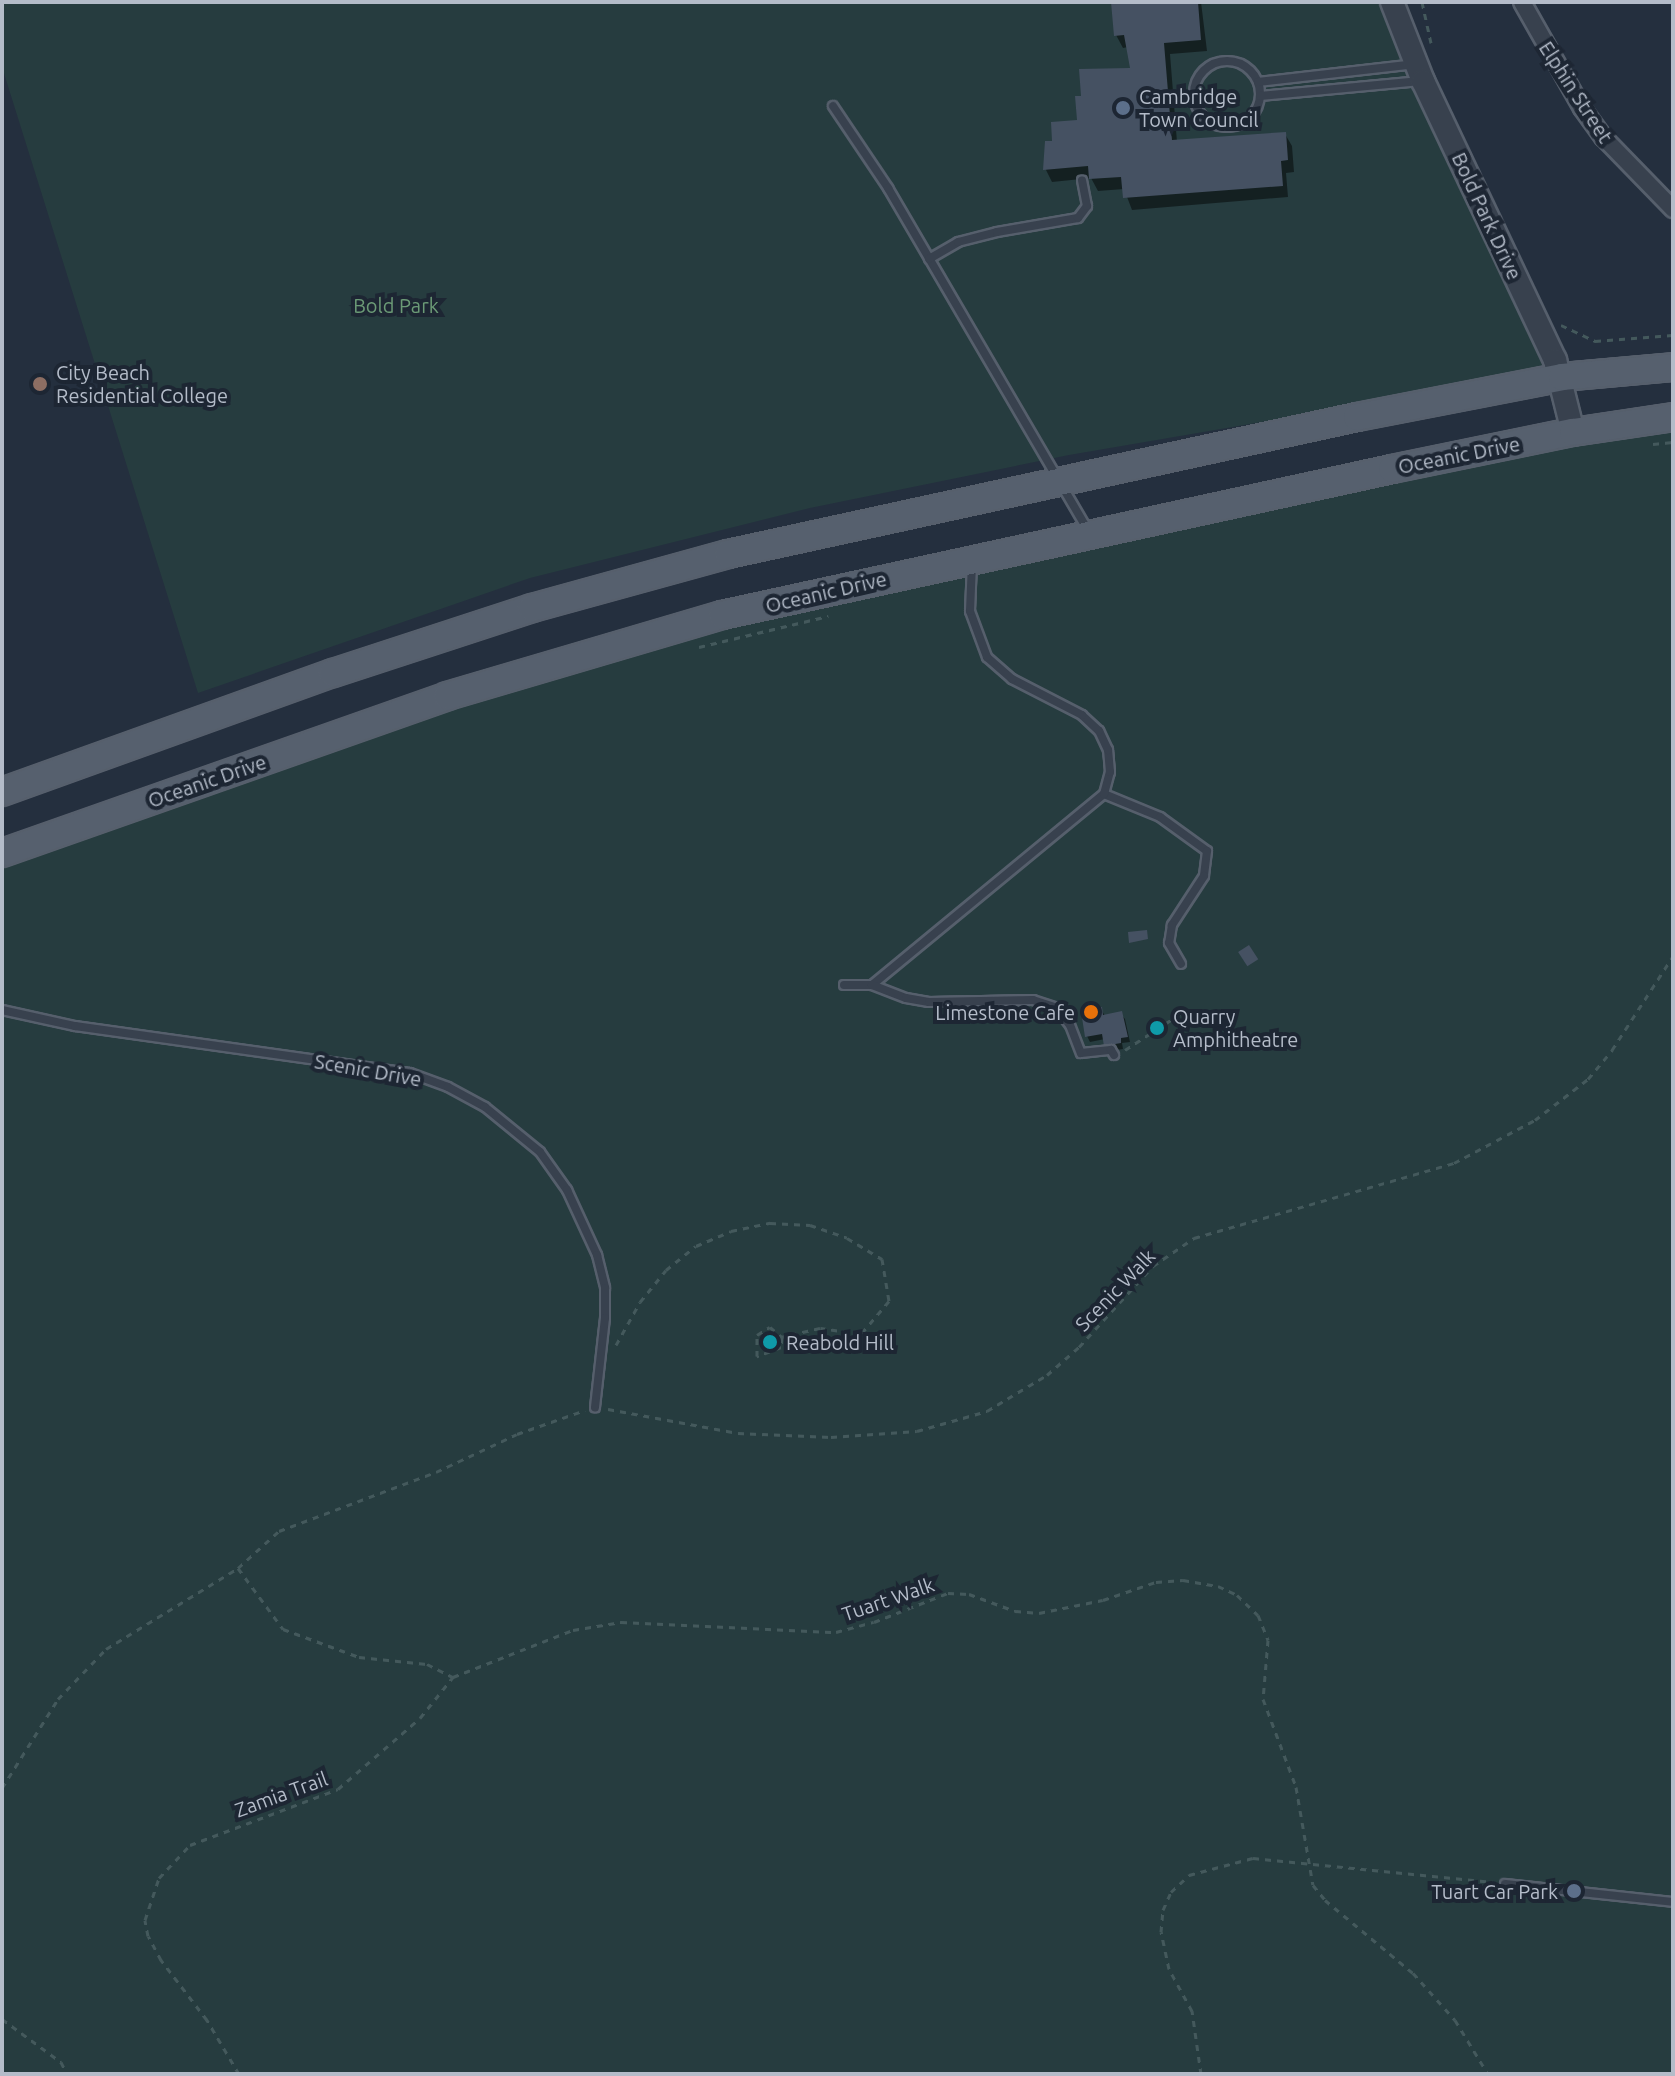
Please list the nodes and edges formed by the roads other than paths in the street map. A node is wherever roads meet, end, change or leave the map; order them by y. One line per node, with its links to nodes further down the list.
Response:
1 (1392, 2): 3 (street, Bold Park Drive)
2 (1522, 2): 8 (street, Elphin Street)
3 (1420, 72): 4 (lane); 5 (lane); 11 (street, Bold Park Drive)
4 (1258, 82): 5 (lane); 5 (lane)
5 (1260, 96)
6 (833, 106): 9 (lane)
7 (1082, 180): 9 (lane)
8 (1673, 209)
9 (929, 259): 14 (lane)
10 (1673, 367): 11 (main road)
11 (1562, 377): 13 (street, Bold Park Drive); 14 (main road)
12 (1673, 417): 13 (main road, Oceanic Drive)
13 (1573, 432): 15 (main road, Oceanic Drive)
14 (1059, 480): 15 (lane); 17 (main road)
15 (1090, 534): 16 (main road, Oceanic Drive)
16 (973, 559): 18 (lane); 19 (main road, Oceanic Drive)
17 (2, 792)
18 (1104, 794): 20 (lane); 22 (lane)
19 (2, 853)
20 (1181, 964)
21 (844, 985): 22 (lane)
22 (872, 985): 24 (lane)
23 (2, 1010): 25 (lane, Scenic Drive)
24 (1114, 1055)
25 (595, 1407)
26 (1505, 1884): 27 (lane)
27 (1673, 1902)

